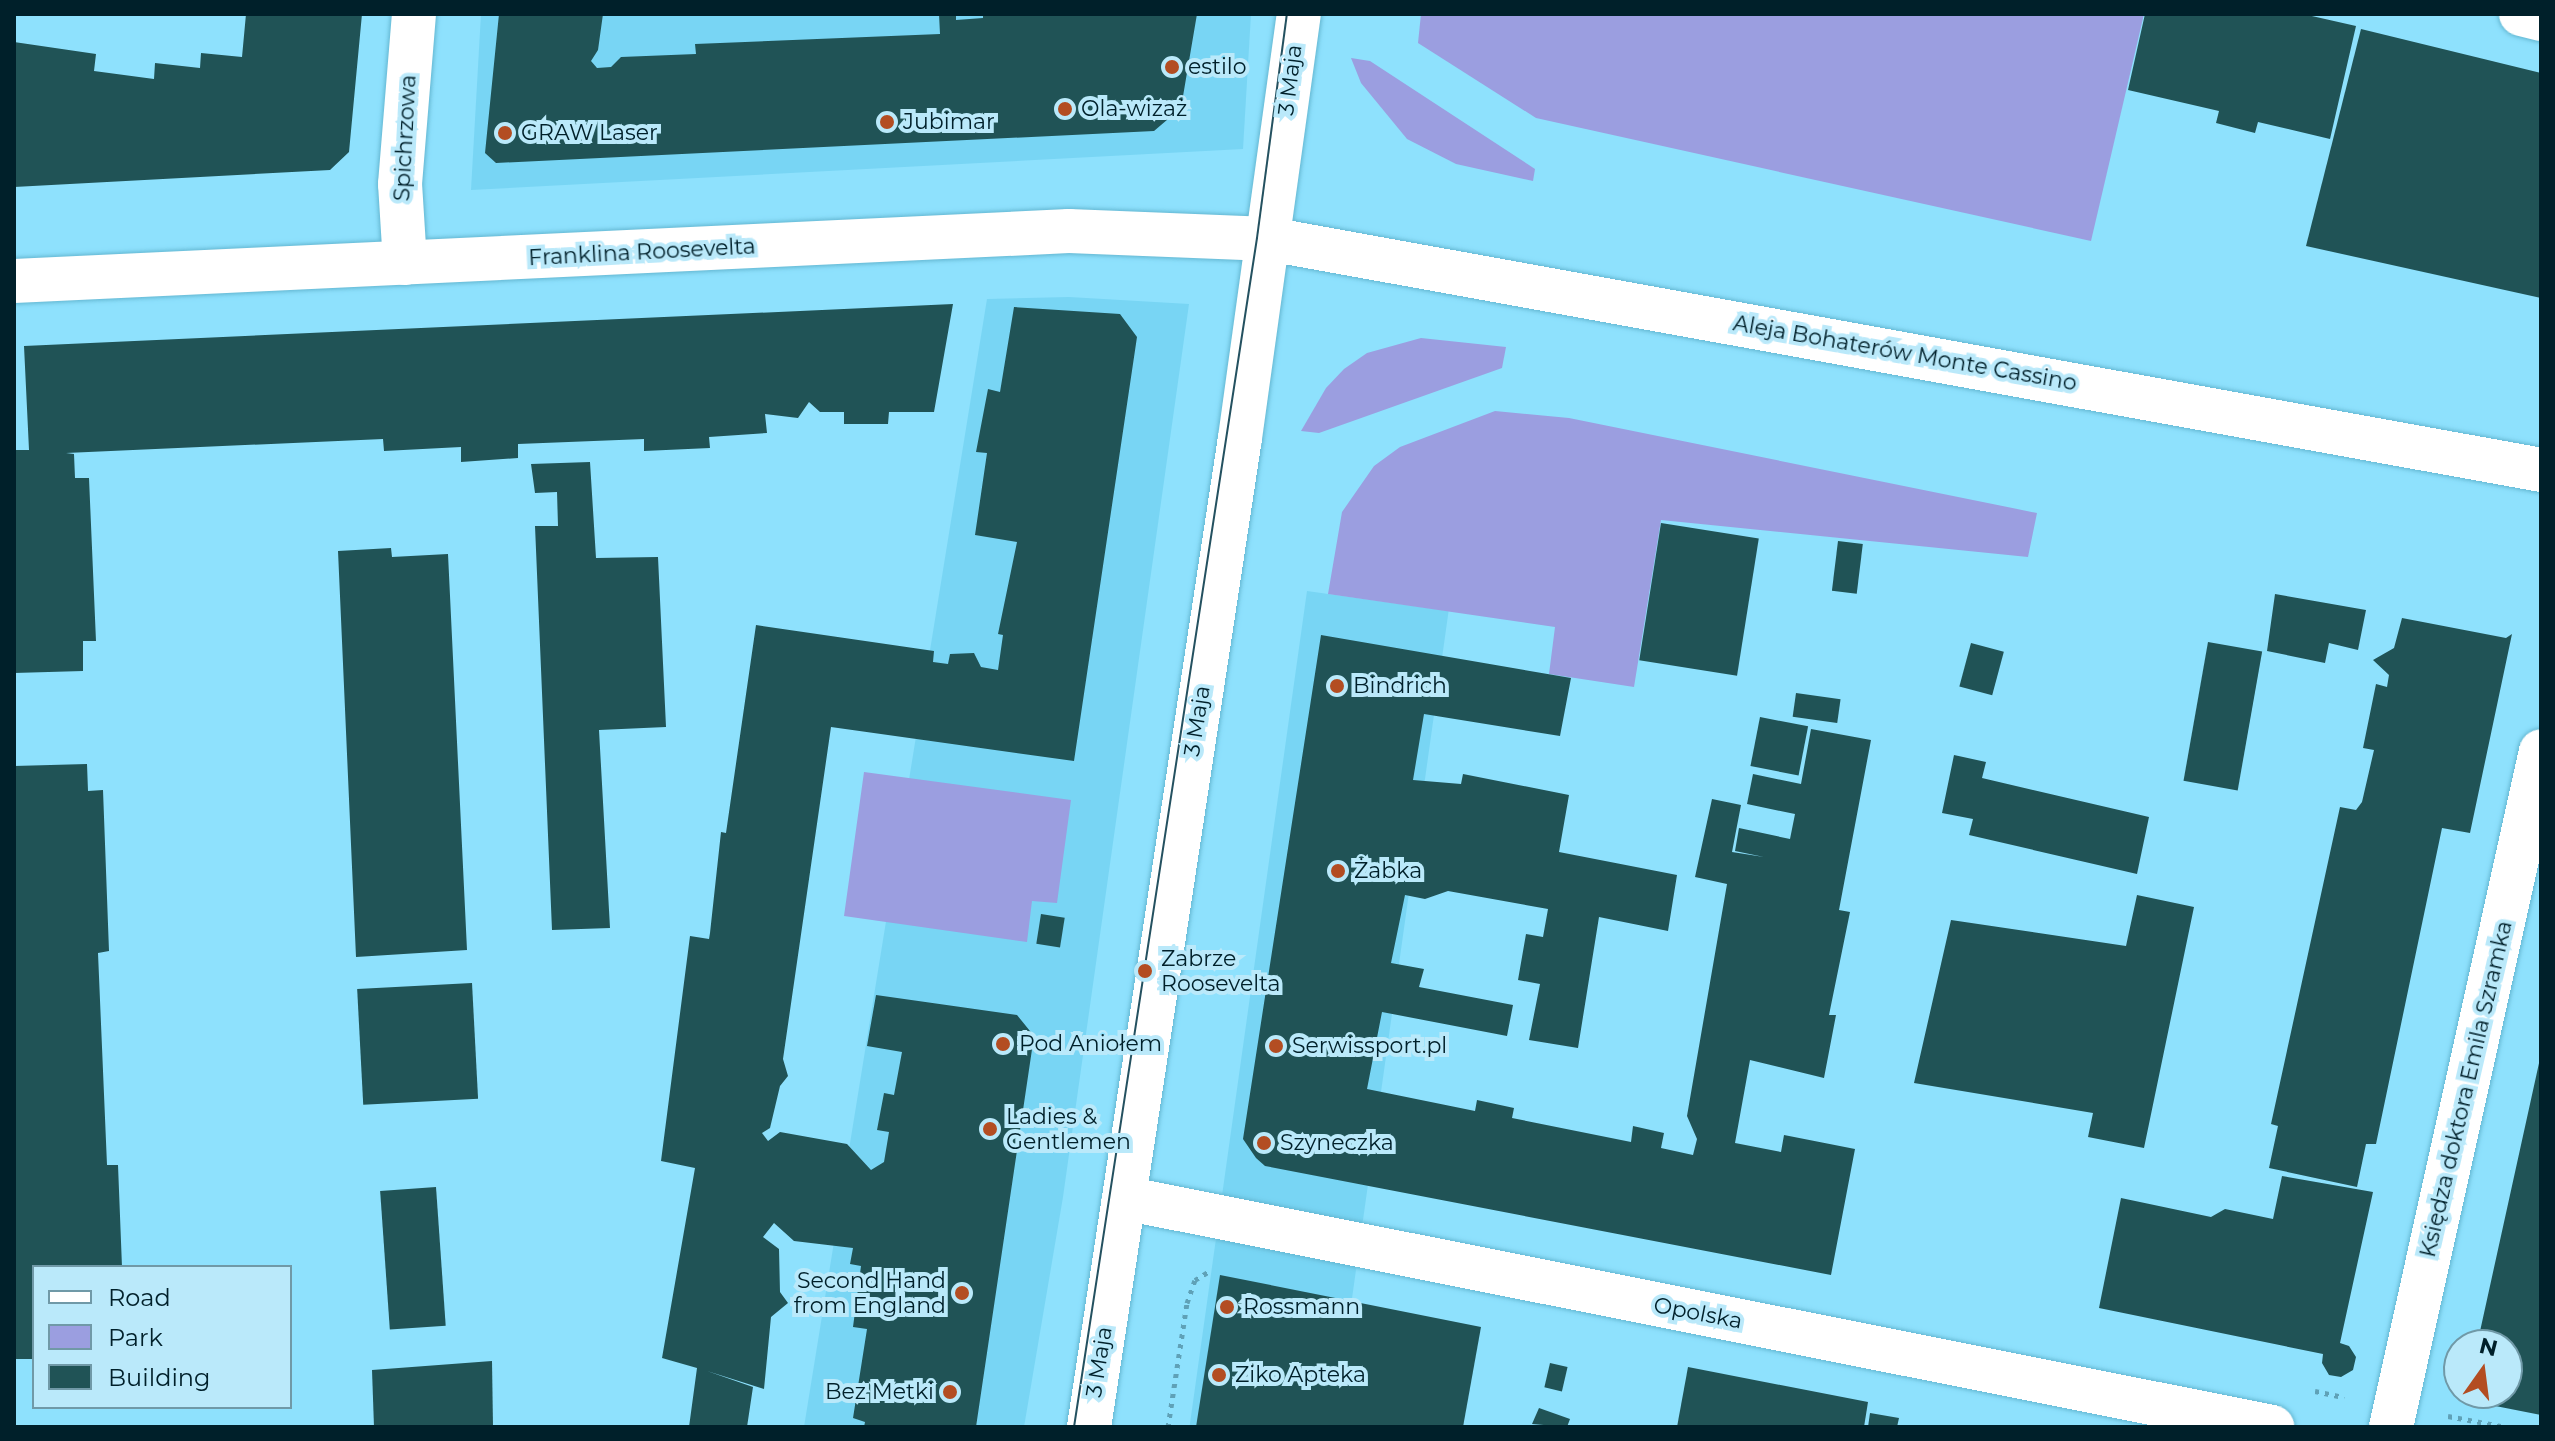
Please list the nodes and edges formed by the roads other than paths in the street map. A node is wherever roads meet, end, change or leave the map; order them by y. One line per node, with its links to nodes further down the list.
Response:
1 (414, 14): 6 (street, Spichrzowa)
2 (1299, 14): 5 (street, 3 Maja)
3 (2521, 14): 4 (street)
4 (2541, 19)
5 (1269, 239): 6 (street, Franklina Roosevelta); 8 (street, Aleja Bohaterów Monte Cassino); 10 (street, 3 Maja)
6 (405, 263): 7 (street, Franklina Roosevelta)
7 (14, 281)
8 (2541, 470)
9 (2541, 751): 13 (street, Księdza doktora Emila Szramka)
10 (1124, 1198): 11 (street, 3 Maja); 12 (street, Opolska)
11 (1089, 1427)
12 (2272, 1427)
13 (2391, 1427)

